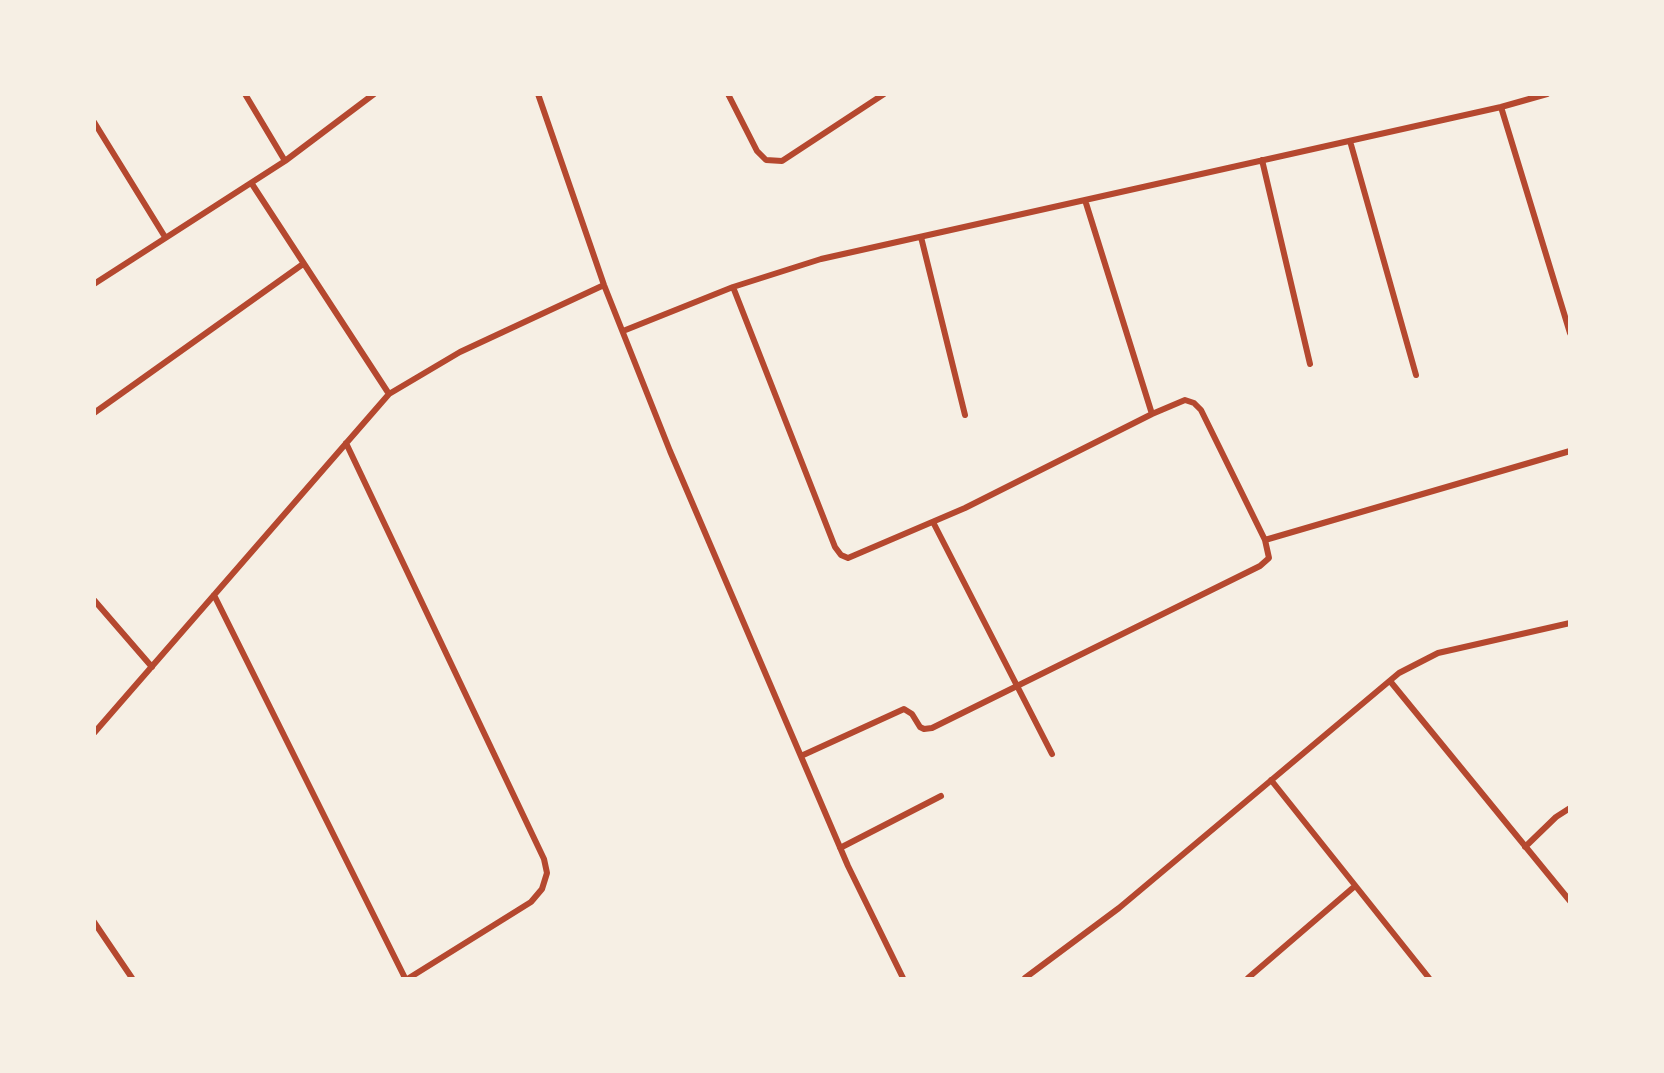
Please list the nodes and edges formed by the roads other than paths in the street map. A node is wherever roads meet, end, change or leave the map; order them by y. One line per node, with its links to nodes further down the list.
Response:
1 (245, 94): 11 (street)
2 (374, 94): 11 (street)
3 (538, 94): 18 (street)
4 (728, 94): 5 (street)
5 (884, 94)
6 (1547, 94): 7 (street)
7 (1501, 107): 9 (street); 21 (street)
8 (94, 122): 14 (street)
9 (1350, 141): 10 (street); 23 (street)
10 (1262, 160): 13 (street); 22 (street)
11 (285, 161): 12 (street)
12 (252, 184): 14 (street); 16 (street)
13 (1084, 200): 15 (street); 26 (street)
14 (165, 237): 17 (street)
15 (921, 237): 19 (street); 27 (street)
16 (303, 264): 24 (street); 25 (street)
17 (94, 284)
18 (604, 285): 20 (street); 24 (street)
19 (733, 287): 20 (street); 30 (street)
20 (622, 331): 40 (street)
21 (1569, 333)
22 (1310, 364)
23 (1416, 375)
24 (388, 394): 28 (street)
25 (94, 413)
26 (1152, 414): 30 (street); 31 (street)
27 (965, 415)
28 (346, 443): 32 (street); 50 (street)
29 (1569, 451): 31 (street)
30 (933, 522): 37 (street)
31 (1265, 540): 37 (street)
32 (214, 595): 35 (street); 50 (street)
33 (94, 600): 35 (street)
34 (1569, 623): 36 (street)
35 (152, 667): 38 (street)
36 (1390, 681): 41 (street); 44 (street)
37 (1018, 687): 39 (street); 40 (street)
38 (94, 733)
39 (1052, 754)
40 (801, 756): 45 (street)
41 (1271, 780): 46 (street); 52 (street)
42 (941, 796): 45 (street)
43 (1569, 808): 44 (street)
44 (1525, 847): 47 (street)
45 (840, 848): 51 (street)
46 (1355, 886): 53 (street); 54 (street)
47 (1569, 901)
48 (94, 922): 49 (street)
49 (132, 978)
50 (407, 978)
51 (903, 978)
52 (1025, 978)
53 (1248, 978)
54 (1429, 978)

